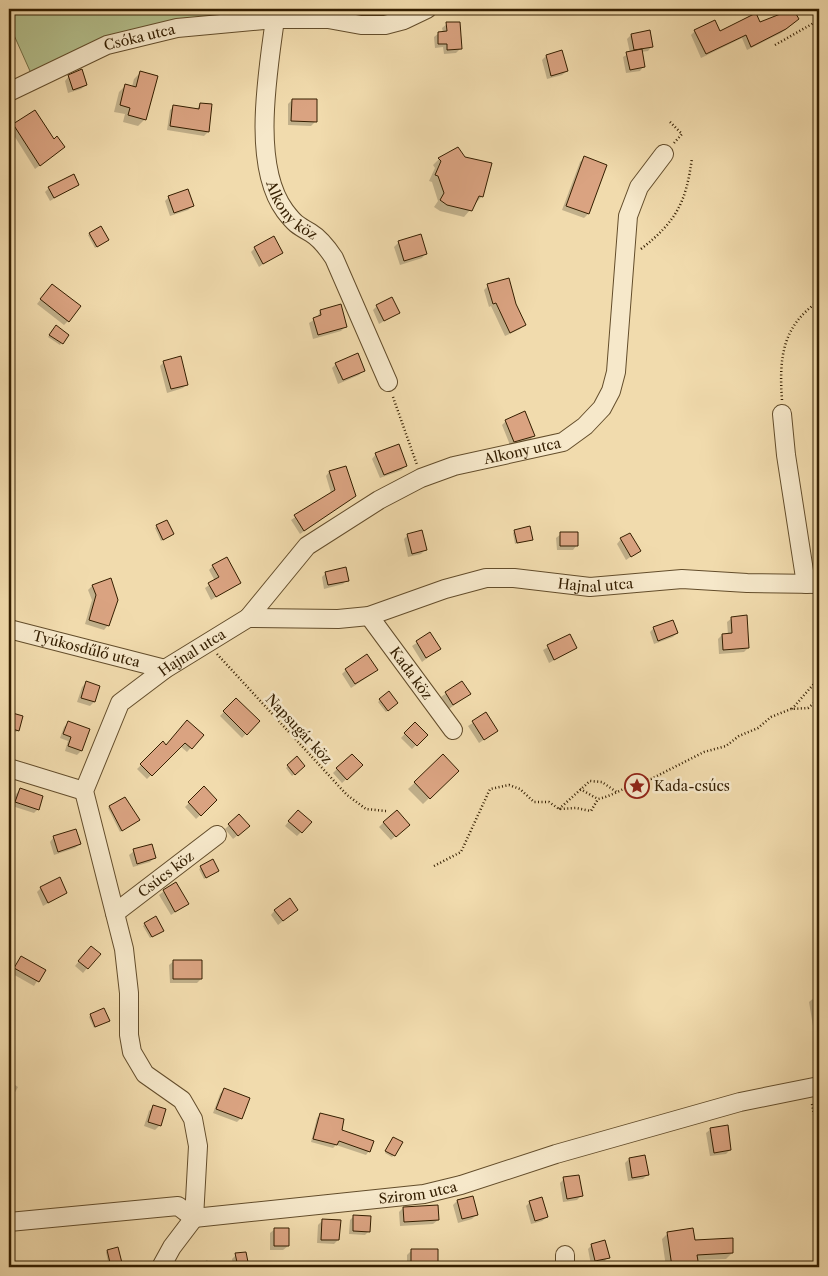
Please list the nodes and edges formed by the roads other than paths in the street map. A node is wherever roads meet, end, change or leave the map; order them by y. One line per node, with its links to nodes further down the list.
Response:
1 (427, 9): 2 (street, Csóka utca)
2 (275, 19): 3 (street, Csóka utca); 5 (street, Alkony köz)
3 (9, 92)
4 (664, 154): 9 (street, Alkony utca)
5 (388, 382)
6 (782, 414): 7 (street)
7 (813, 584): 8 (street, Hajnal utca)
8 (369, 616): 9 (street, Hajnal utca); 12 (street, Kada köz)
9 (248, 618): 11 (street, Hajnal utca)
10 (9, 629): 11 (street, Tyúkosdűlő utca)
11 (165, 669): 14 (street, Hajnal utca)
12 (453, 730)
13 (9, 768): 14 (street)
14 (84, 791): 16 (street)
15 (217, 835): 16 (street, Csúcs köz)
16 (115, 914): 18 (street)
17 (814, 1087): 18 (street, Szirom utca)
18 (194, 1218): 19 (street); 20 (street)
19 (9, 1222)
20 (161, 1267)

